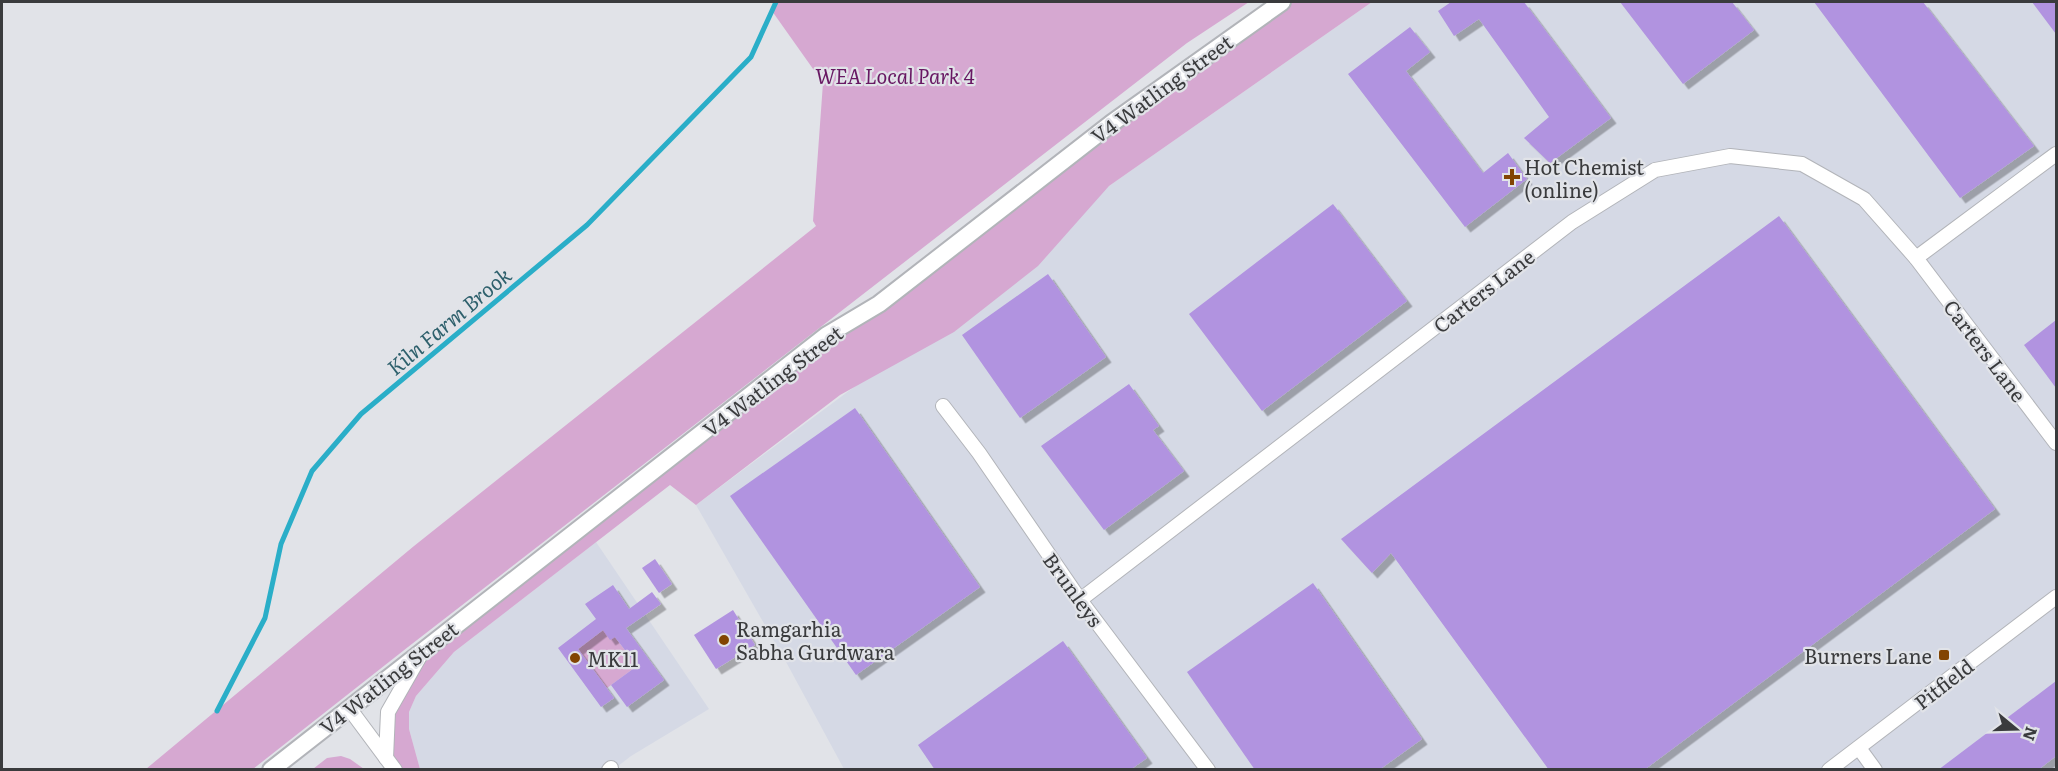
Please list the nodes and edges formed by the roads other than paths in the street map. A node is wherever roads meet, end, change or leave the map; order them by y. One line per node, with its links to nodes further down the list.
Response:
1 (1282, 2): 8 (street, V4 Watling Street)
2 (2056, 154): 3 (street)
3 (1916, 258): 5 (street, Carters Lane); 7 (street, Carters Lane)
4 (943, 406): 7 (street, Brunleys)
5 (2056, 443)
6 (2056, 597): 10 (street, Pitfield)
7 (1080, 600): 14 (street, Brunleys)
8 (422, 651): 9 (street, V4 Watling Street); 11 (street)
9 (349, 708): 11 (street); 12 (street, V4 Watling Street)
10 (1859, 748): 15 (street, Pitfield); 16 (street)
11 (386, 758): 13 (street)
12 (272, 770)
13 (395, 770)
14 (1208, 770)
15 (1829, 770)
16 (1875, 770)

